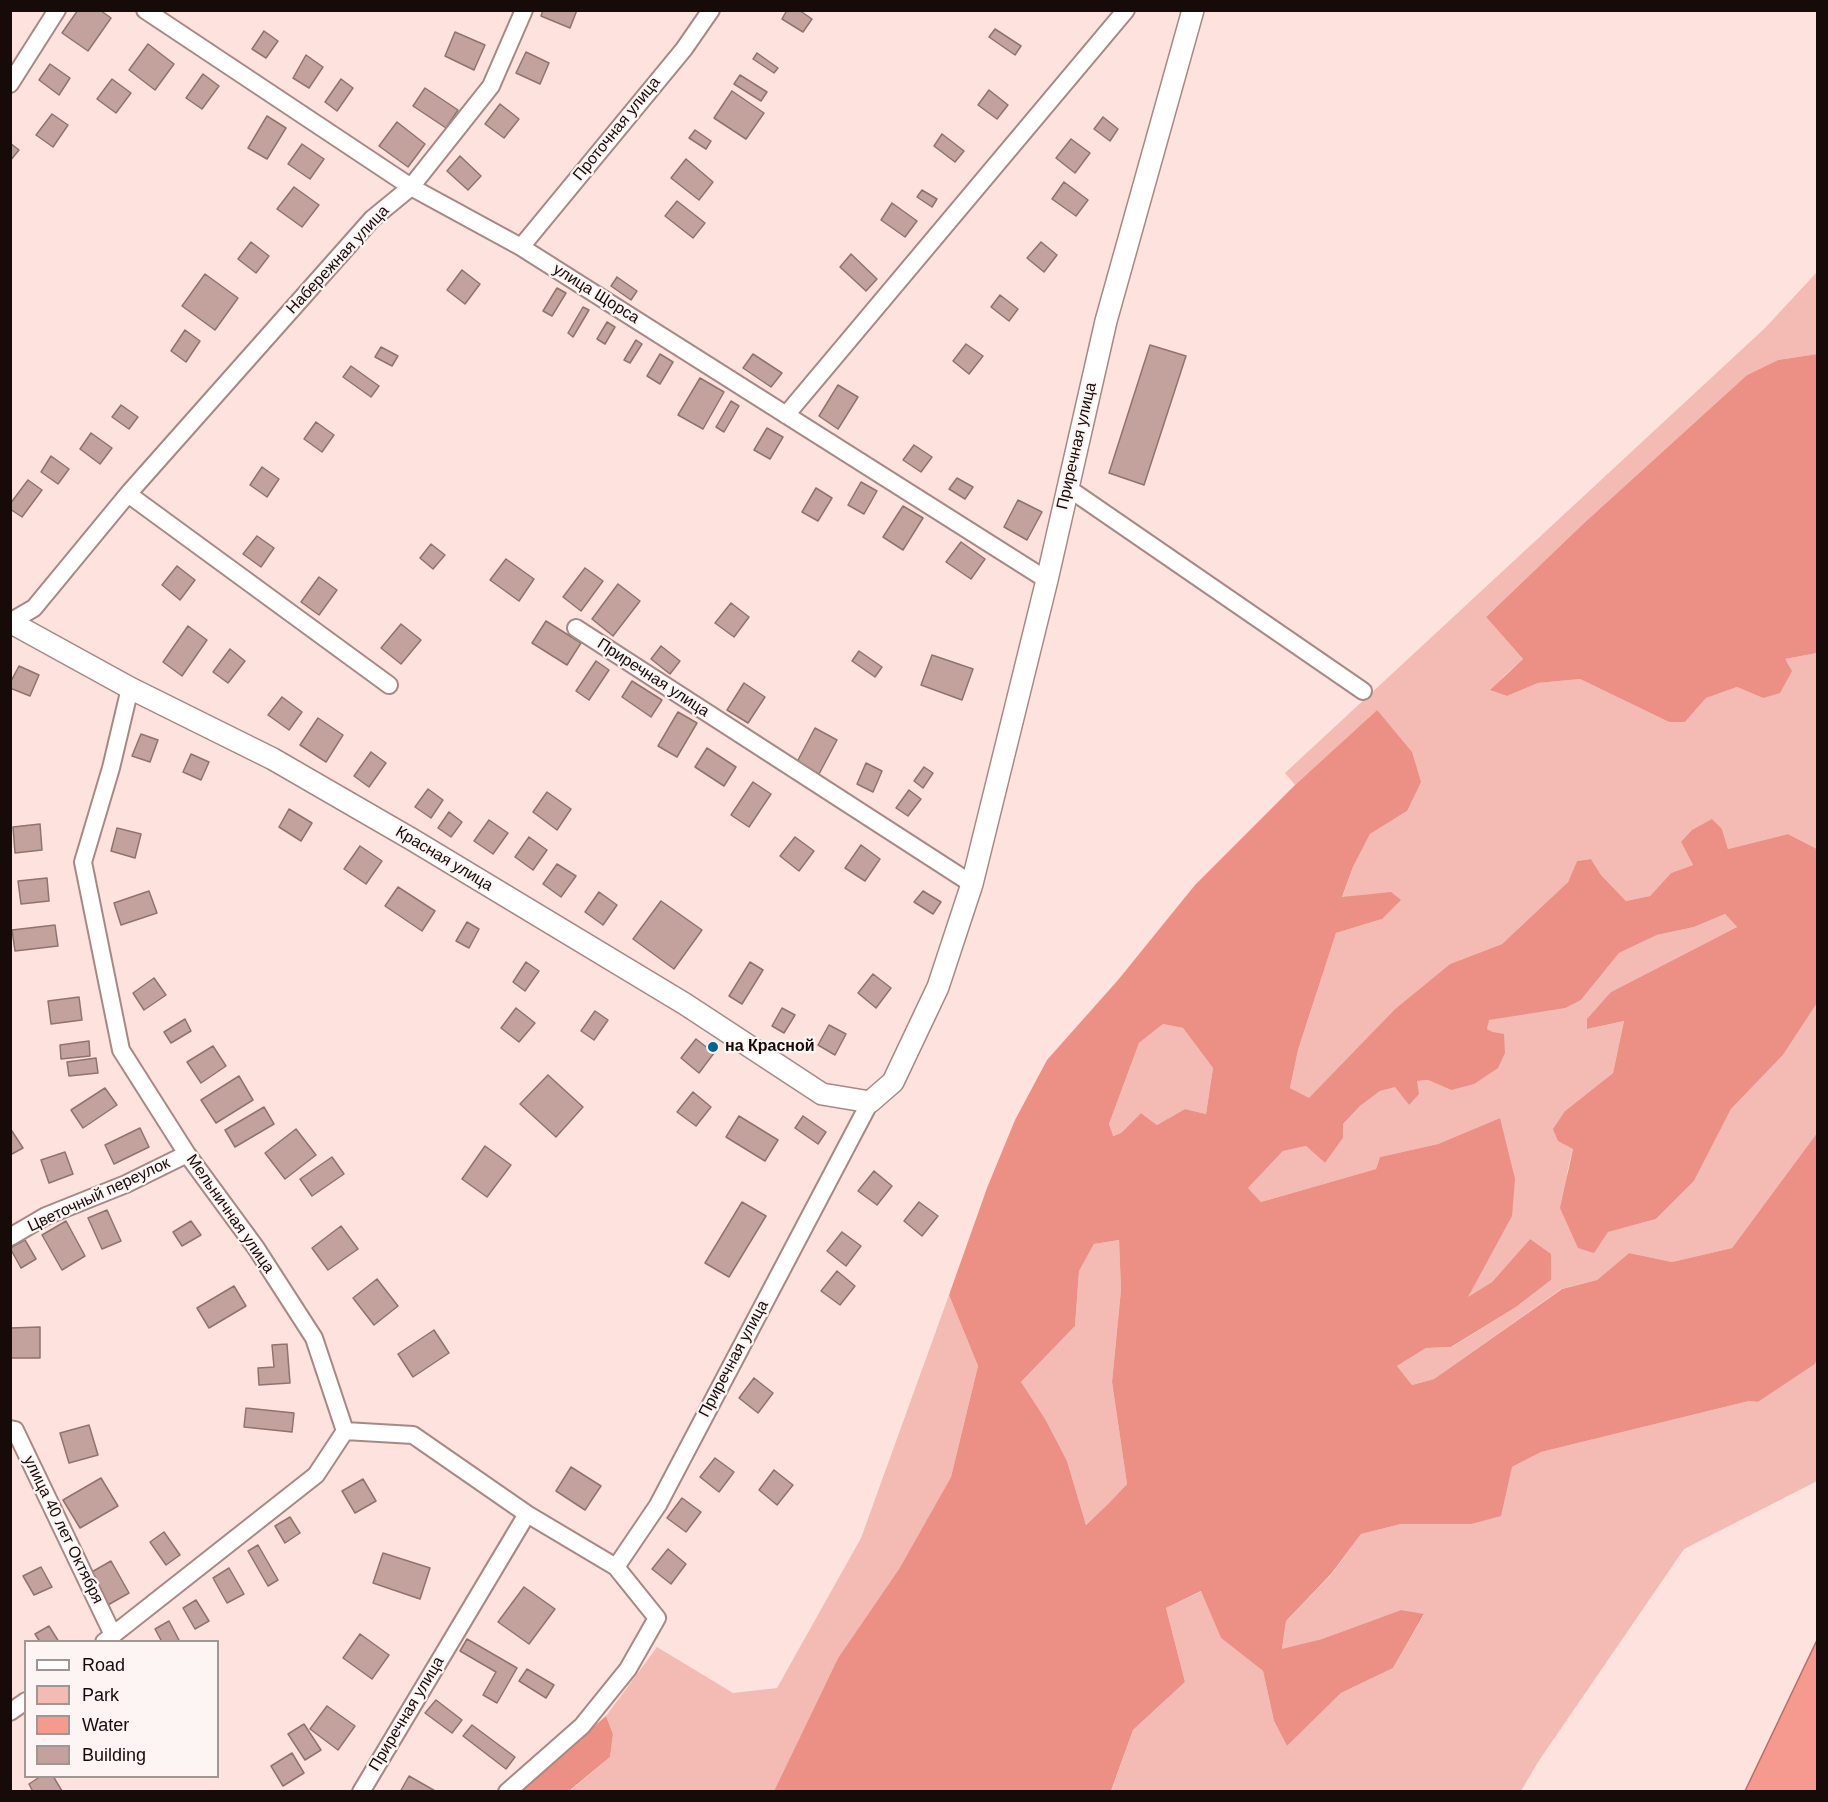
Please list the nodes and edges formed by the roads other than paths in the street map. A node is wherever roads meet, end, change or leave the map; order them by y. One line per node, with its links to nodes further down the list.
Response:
1 (57, 10): 7 (street)
2 (145, 10): 8 (street, улица Щорса)
3 (524, 10): 8 (street, Набережная улица)
4 (711, 10): 9 (street, Проточная улица)
5 (1126, 10): 10 (street)
6 (1193, 10): 11 (street, Приречная улица)
7 (10, 84)
8 (411, 187): 9 (street, улица Щорса); 12 (street, Набережная улица)
9 (521, 247): 10 (street, улица Щорса)
10 (786, 415): 13 (street, улица Щорса)
11 (1068, 488): 13 (street, Приречная улица); 18 (street)
12 (128, 494): 14 (street, Набережная улица); 16 (street)
13 (1047, 580): 19 (street, Приречная улица)
14 (10, 622): 17 (street, Красная улица)
15 (576, 628): 19 (street, Приречная улица)
16 (389, 685)
17 (130, 688): 20 (street, Красная улица); 21 (street, Мельничная улица)
18 (1362, 691)
19 (972, 884): 20 (street, Приречная улица)
20 (870, 1102): 26 (street, Приречная улица)
21 (187, 1154): 22 (street, Цветочный переулок); 24 (street, Мельничная улица)
22 (10, 1237)
23 (10, 1429): 27 (street, улица 40 лет Октября)
24 (345, 1431): 25 (street); 27 (street)
25 (527, 1514): 26 (street); 30 (street, Приречная улица)
26 (616, 1567): 31 (street)
27 (109, 1638)
28 (24, 1702): 29 (street)
29 (10, 1712)
30 (361, 1791)
31 (507, 1791)

